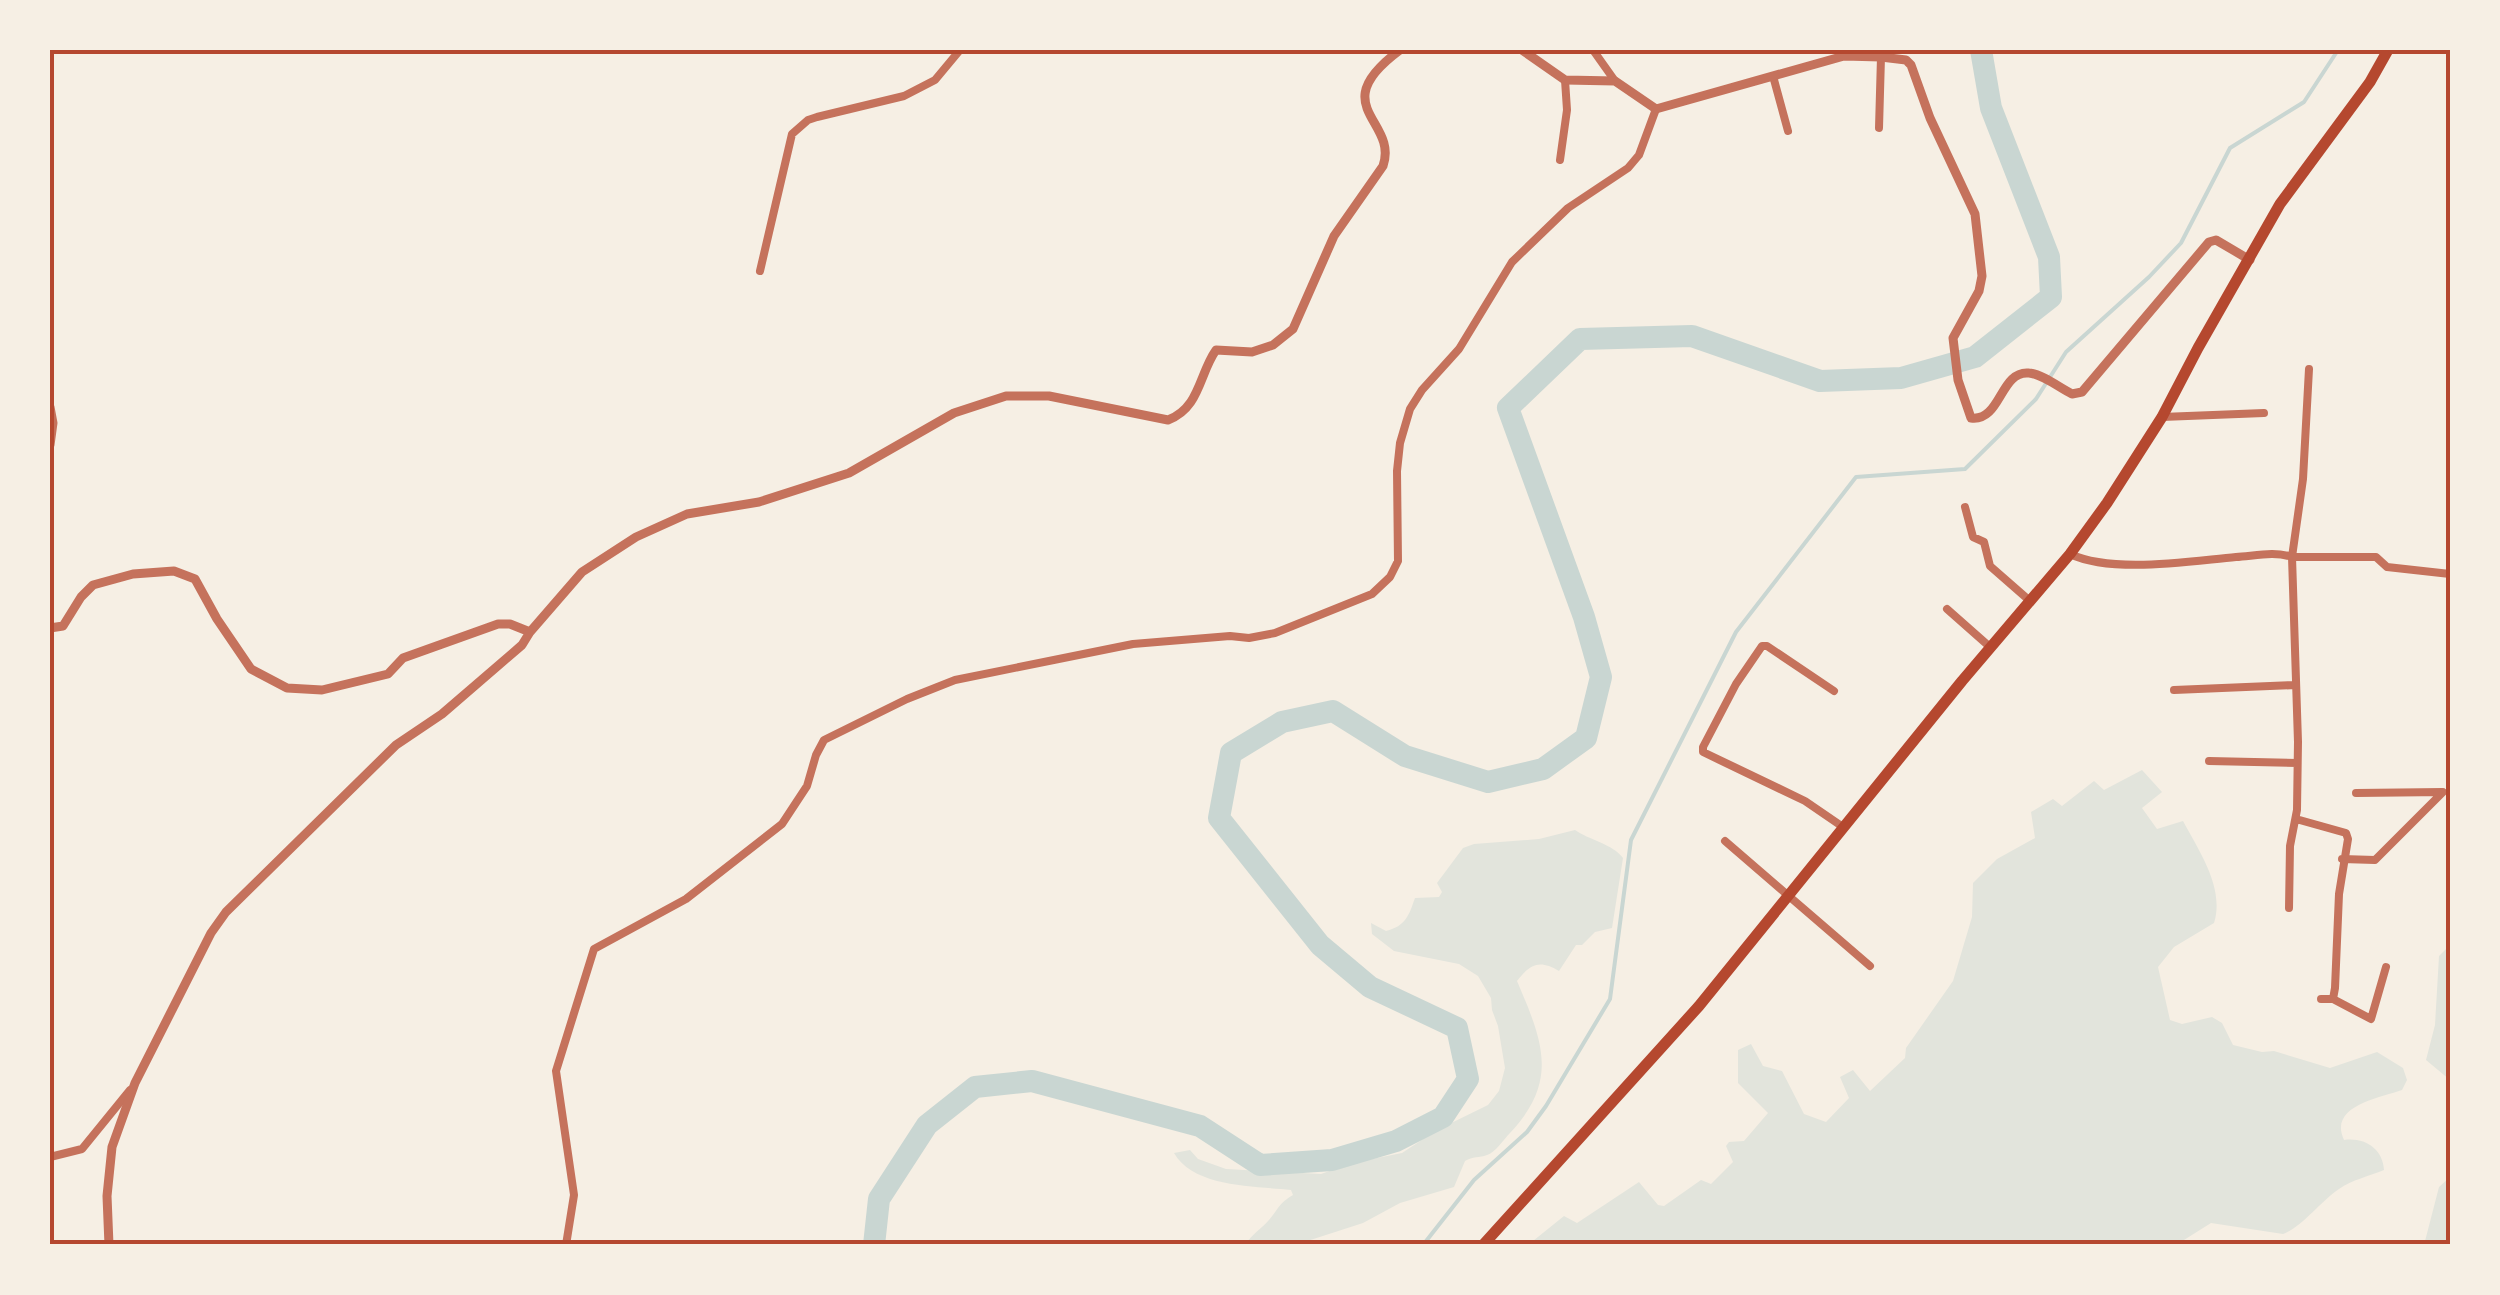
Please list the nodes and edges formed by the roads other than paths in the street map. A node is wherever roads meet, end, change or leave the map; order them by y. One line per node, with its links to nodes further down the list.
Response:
1 (960, 50): 16 (street)
2 (1400, 50): 29 (street)
3 (1522, 50): 9 (street)
4 (1593, 50): 10 (street)
5 (2388, 50): 15 (highway)
6 (1845, 53): 7 (street); 8 (street)
7 (1880, 57): 12 (street); 15 (street)
8 (1773, 76): 11 (street); 13 (street)
9 (1565, 80): 10 (street); 14 (street)
10 (1615, 81): 11 (street)
11 (1656, 109): 50 (street)
12 (1880, 128)
13 (1788, 130)
14 (1560, 160)
15 (2250, 260): 20 (highway)
16 (760, 271)
17 (2309, 369): 24 (street)
18 (50, 407): 21 (street)
19 (2264, 414): 20 (street)
20 (2162, 416): 23 (highway)
21 (50, 445)
22 (1964, 507): 26 (street)
23 (2070, 554): 24 (street); 26 (highway)
24 (2292, 557): 25 (street); 31 (street)
25 (2450, 574)
26 (2030, 601): 30 (highway)
27 (1947, 609): 30 (street)
28 (50, 628): 29 (street)
29 (530, 632): 47 (street)
30 (1990, 647): 38 (highway)
31 (2295, 685): 32 (street); 35 (street)
32 (2174, 690)
33 (1834, 692): 38 (street)
34 (2209, 761): 35 (street)
35 (2298, 762): 37 (street)
36 (2356, 794): 40 (street)
37 (2296, 819): 40 (street); 42 (street)
38 (1843, 827): 41 (highway)
39 (1725, 841): 41 (street)
40 (2342, 859): 45 (street)
41 (1789, 896): 43 (street); 51 (highway)
42 (2289, 908)
43 (1870, 966)
44 (2386, 968): 45 (street)
45 (2333, 998): 46 (street)
46 (2322, 999)
47 (136, 1083): 48 (street); 49 (street)
48 (50, 1158)
49 (109, 1245)
50 (566, 1245)
51 (1484, 1245)

